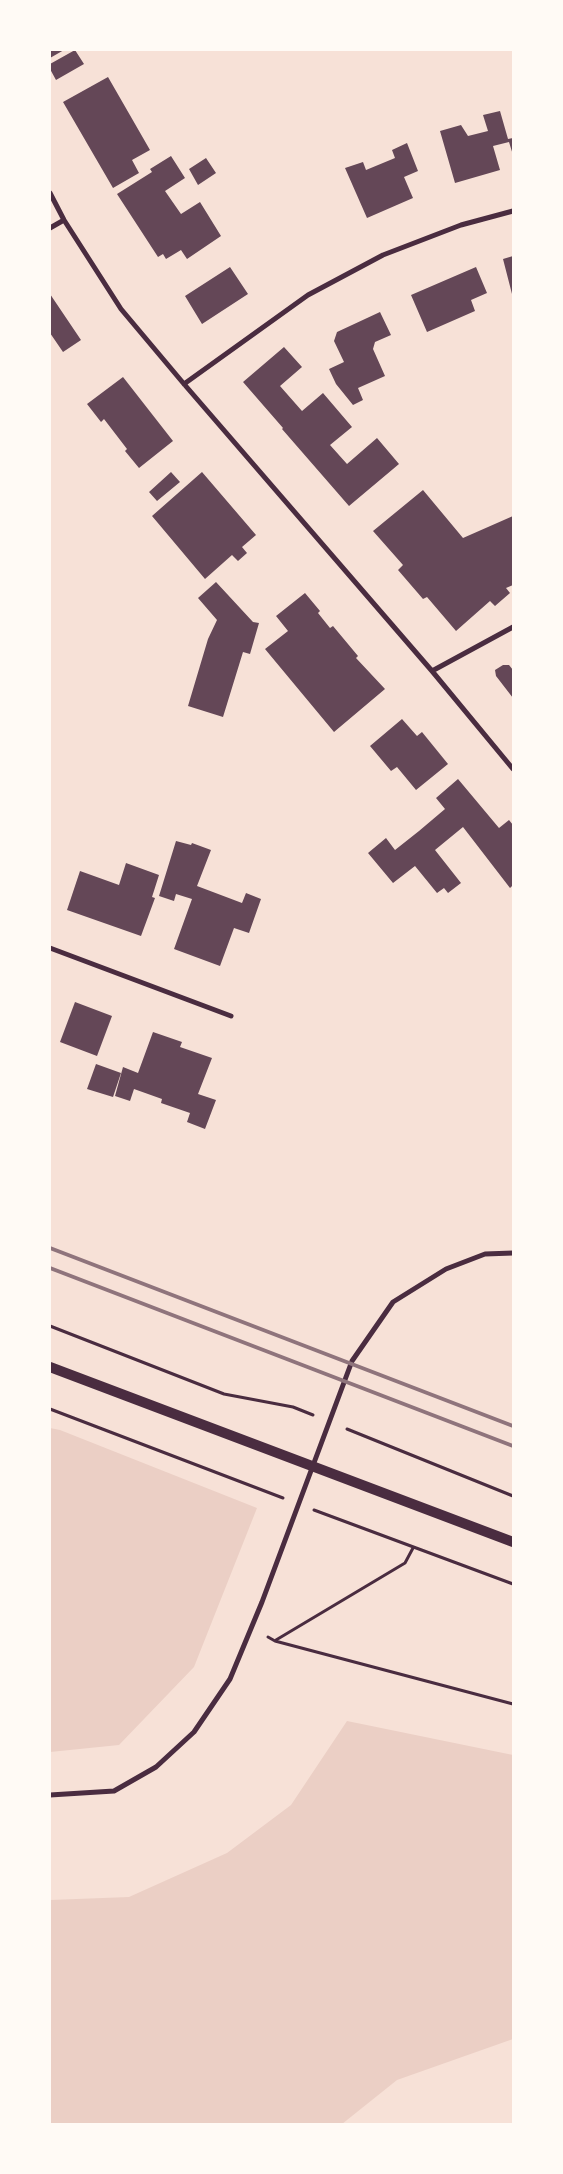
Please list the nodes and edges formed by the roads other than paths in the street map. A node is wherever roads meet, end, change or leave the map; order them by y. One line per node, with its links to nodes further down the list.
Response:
1 (50, 193): 3 (street)
2 (513, 211): 5 (street)
3 (64, 220): 4 (street); 5 (street)
4 (50, 228)
5 (184, 384): 7 (street)
6 (513, 627): 7 (street)
7 (432, 671): 8 (street)
8 (513, 769)
9 (50, 948): 10 (street)
10 (231, 1016)
11 (513, 1254): 14 (street)
12 (50, 1367): 13 (main road)
13 (513, 1542)
14 (50, 1795)

